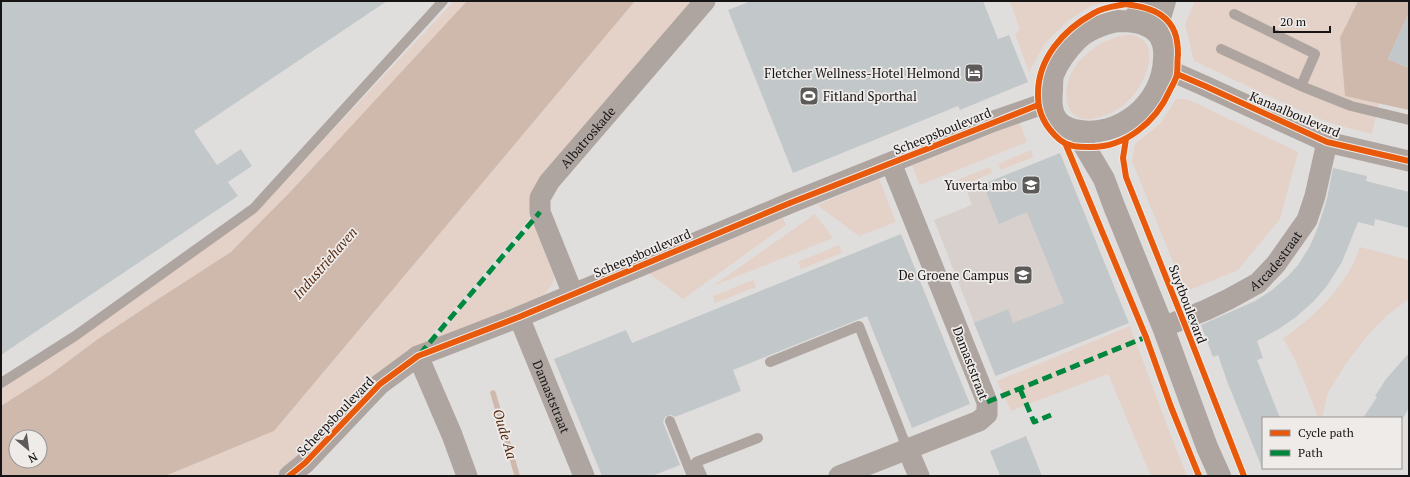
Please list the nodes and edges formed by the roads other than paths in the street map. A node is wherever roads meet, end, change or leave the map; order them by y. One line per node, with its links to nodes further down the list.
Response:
1 (443, 1): 24 (lane)
2 (705, 1): 19 (street, Albatroskade)
3 (1147, 1): 6 (street)
4 (1165, 1): 7 (street)
5 (1234, 14): 10 (lane)
6 (1132, 21): 7 (street); 11 (street)
7 (1156, 31): 9 (street)
8 (1221, 50): 10 (lane)
9 (1164, 68): 13 (street); 15 (street, Kanaalboulevard)
10 (1301, 86): 12 (lane)
11 (1050, 101): 14 (street); 17 (street, Scheepsboulevard)
12 (1409, 120)
13 (1108, 130): 14 (street); 18 (street)
14 (1080, 131): 18 (street)
15 (1327, 142): 16 (street, Kanaalboulevard); 21 (street, Arcadestraat)
16 (1409, 161)
17 (891, 163): 19 (street, Scheepsboulevard); 27 (street, Damaststraat)
18 (1104, 179): 21 (street)
19 (573, 294): 20 (street, Scheepsboulevard)
20 (519, 317): 22 (street, Scheepsboulevard); 30 (street, Damaststraat)
21 (1163, 327): 35 (street)
22 (418, 356): 28 (street, Scheepsboulevard); 29 (street)
23 (770, 362): 27 (lane)
24 (1, 383)
25 (670, 421): 31 (lane)
26 (758, 438): 32 (lane)
27 (907, 448): 33 (street, Damaststraat); 34 (street)
28 (289, 476)
29 (467, 476)
30 (584, 476)
31 (692, 476)
32 (702, 476)
33 (839, 476)
34 (919, 476)
35 (1220, 476)

